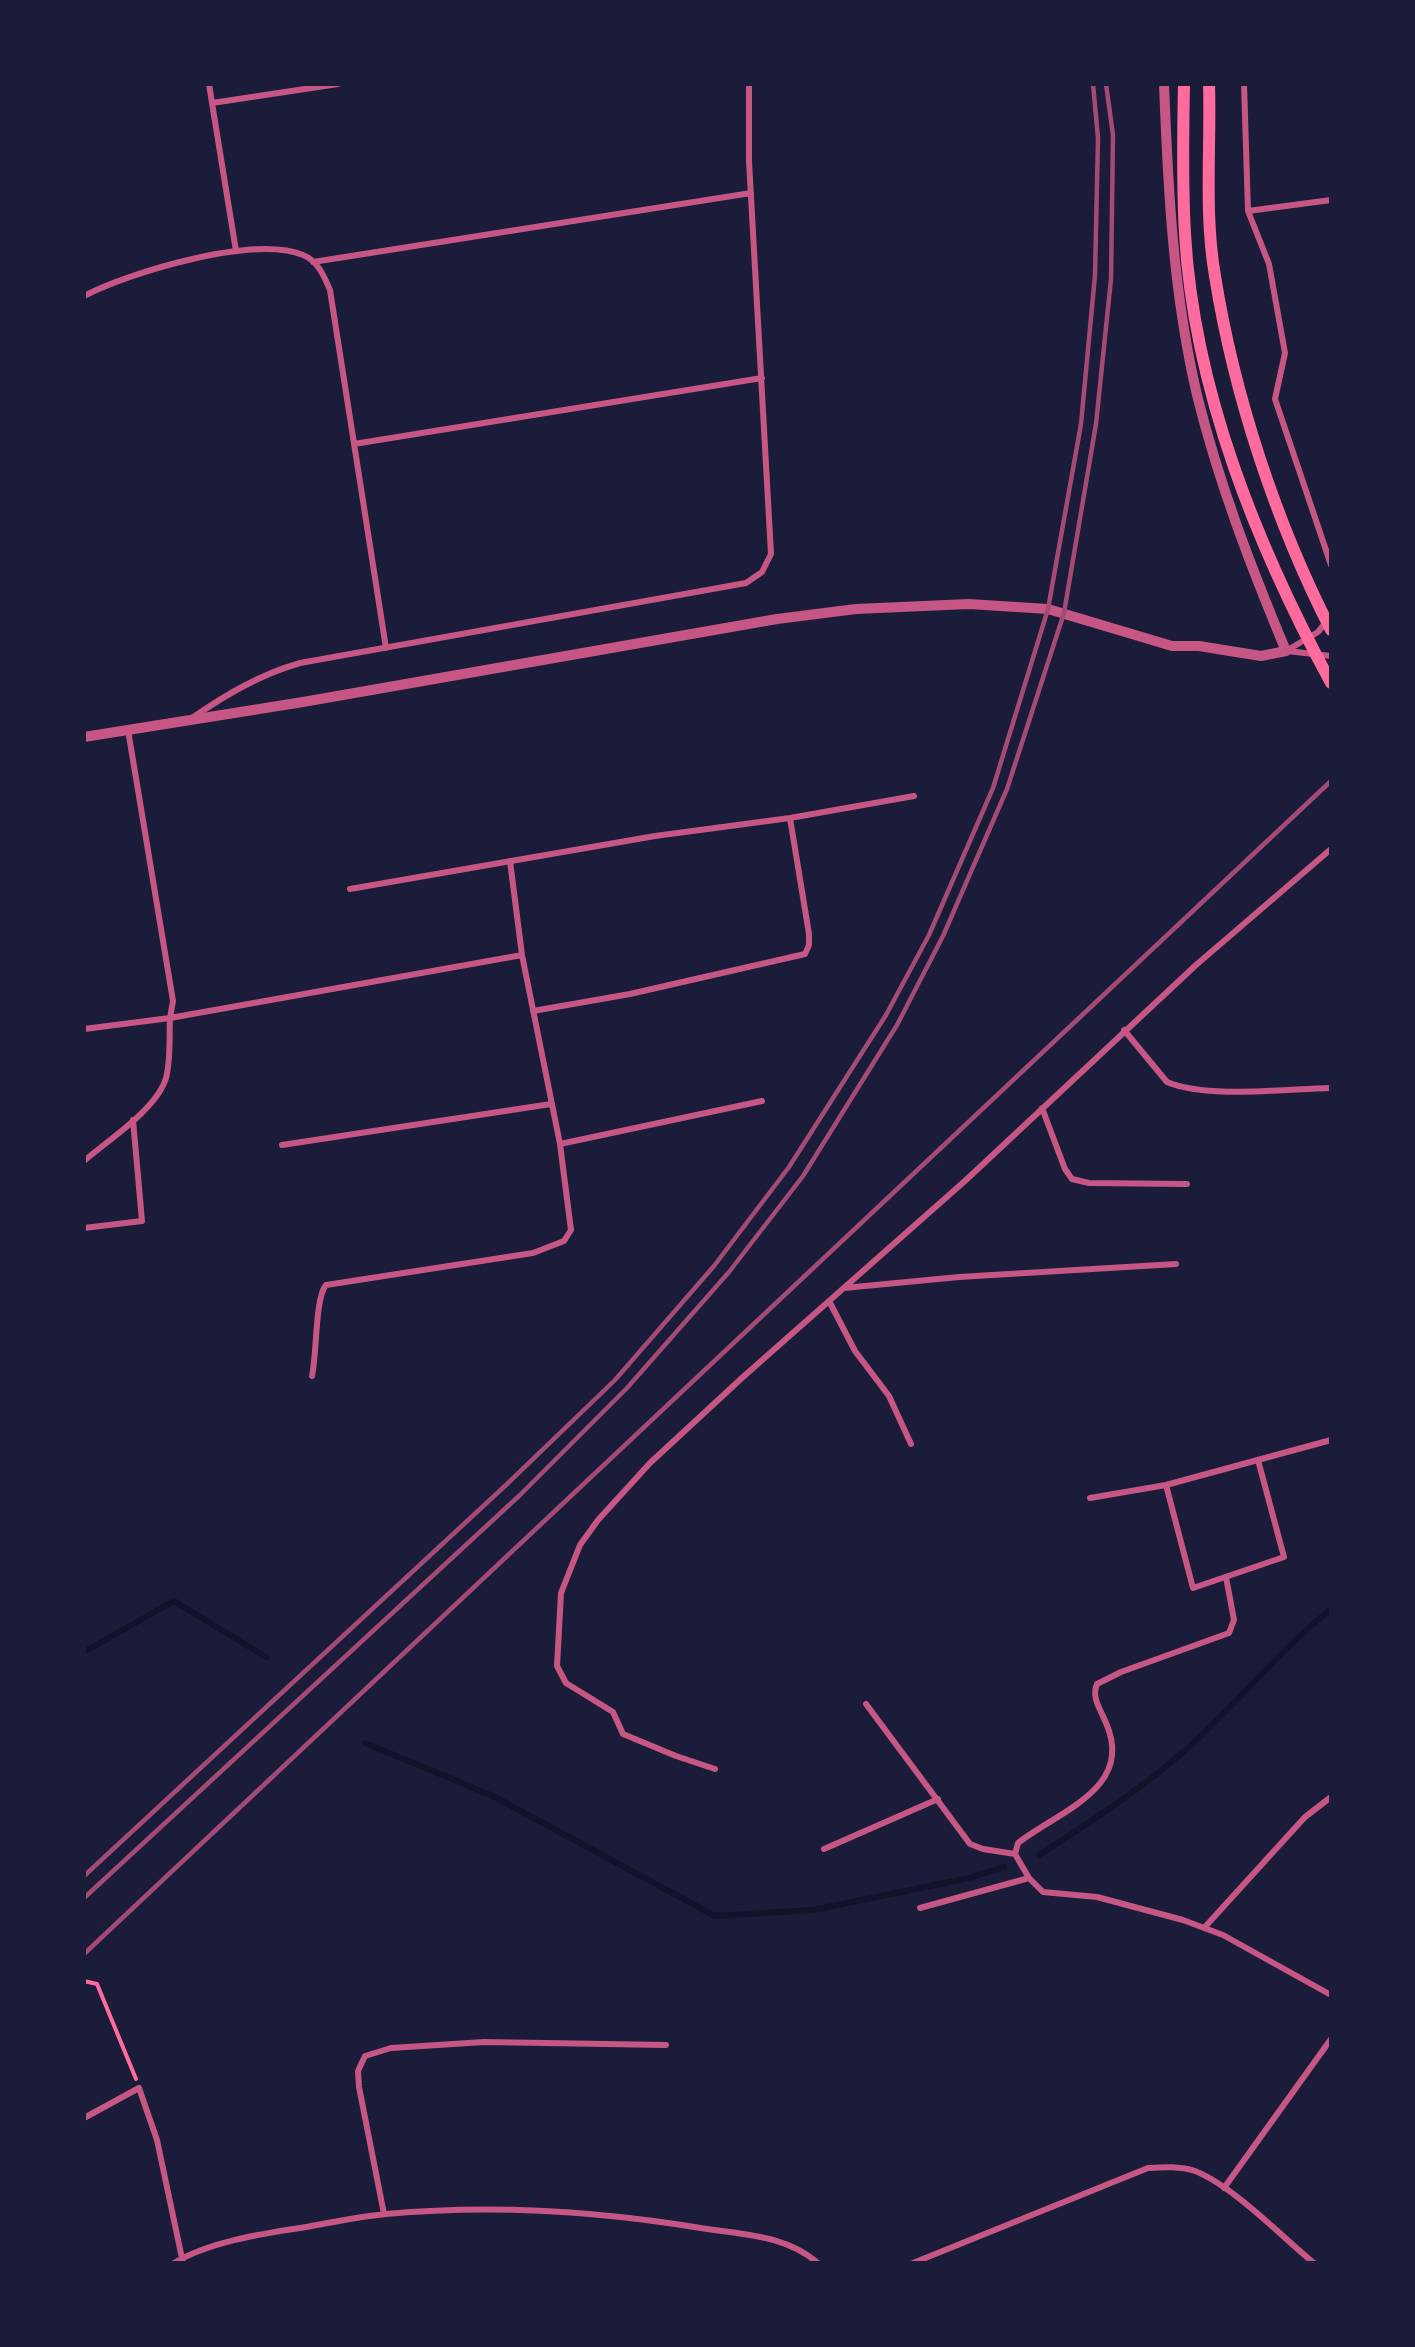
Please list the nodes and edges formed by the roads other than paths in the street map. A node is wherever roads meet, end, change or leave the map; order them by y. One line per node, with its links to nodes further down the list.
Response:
1 (209, 84): 8 (street)
2 (338, 84): 8 (street)
3 (749, 84): 9 (street)
4 (1164, 84): 21 (street)
5 (1184, 84): 23 (main road)
6 (1209, 84): 19 (main road)
7 (1244, 84): 11 (street)
8 (212, 103): 12 (street)
9 (751, 193): 13 (street); 15 (street)
10 (1331, 200): 11 (street)
11 (1248, 211): 17 (street)
12 (236, 251): 13 (street); 14 (street)
13 (313, 262): 16 (street)
14 (84, 296)
15 (762, 378): 16 (street); 20 (street)
16 (354, 444): 20 (street)
17 (1331, 565)
18 (1331, 616): 21 (street)
19 (1331, 630)
20 (386, 648): 24 (street)
21 (1287, 651): 22 (street); 24 (street)
22 (1331, 656)
23 (1331, 683)
24 (187, 720): 25 (street)
25 (128, 730): 26 (street); 34 (street)
26 (84, 737)
27 (914, 796): 28 (street)
28 (790, 818): 30 (street); 33 (street)
29 (1331, 849): 36 (street)
30 (510, 861): 31 (street); 32 (street)
31 (350, 889)
32 (522, 955): 33 (street); 34 (street)
33 (533, 1011): 39 (street)
34 (170, 1018): 35 (street); 41 (street)
35 (84, 1029)
36 (1124, 1030): 37 (street); 40 (street)
37 (1331, 1088)
38 (762, 1101): 42 (street)
39 (551, 1104): 42 (street); 43 (street)
40 (1042, 1108): 45 (street); 48 (street)
41 (133, 1120): 44 (street); 46 (street)
42 (560, 1144): 50 (street)
43 (282, 1145)
44 (84, 1161)
45 (1187, 1184)
46 (84, 1228)
47 (1176, 1264): 48 (street)
48 (844, 1288): 49 (street)
49 (830, 1302): 52 (street); 58 (street)
50 (312, 1376)
51 (1331, 1440): 53 (street)
52 (911, 1444)
53 (1258, 1460): 54 (street); 56 (street)
54 (1166, 1485): 55 (street); 56 (street)
55 (1090, 1498)
56 (1226, 1577): 62 (street)
57 (866, 1704): 60 (street)
58 (715, 1768)
59 (1331, 1797): 65 (street)
60 (938, 1799): 61 (street); 62 (street)
61 (824, 1849)
62 (1015, 1854): 63 (street)
63 (1029, 1878): 64 (street); 65 (street)
64 (920, 1908)
65 (1204, 1928): 66 (street)
66 (1331, 1995)
67 (1331, 2039): 70 (street)
68 (666, 2045): 71 (street)
69 (84, 2118): 72 (street)
70 (1224, 2188): 75 (street); 76 (street)
71 (384, 2214): 72 (street); 74 (street)
72 (183, 2260): 73 (street)
73 (174, 2263)
74 (818, 2263)
75 (913, 2263)
76 (1314, 2263)

